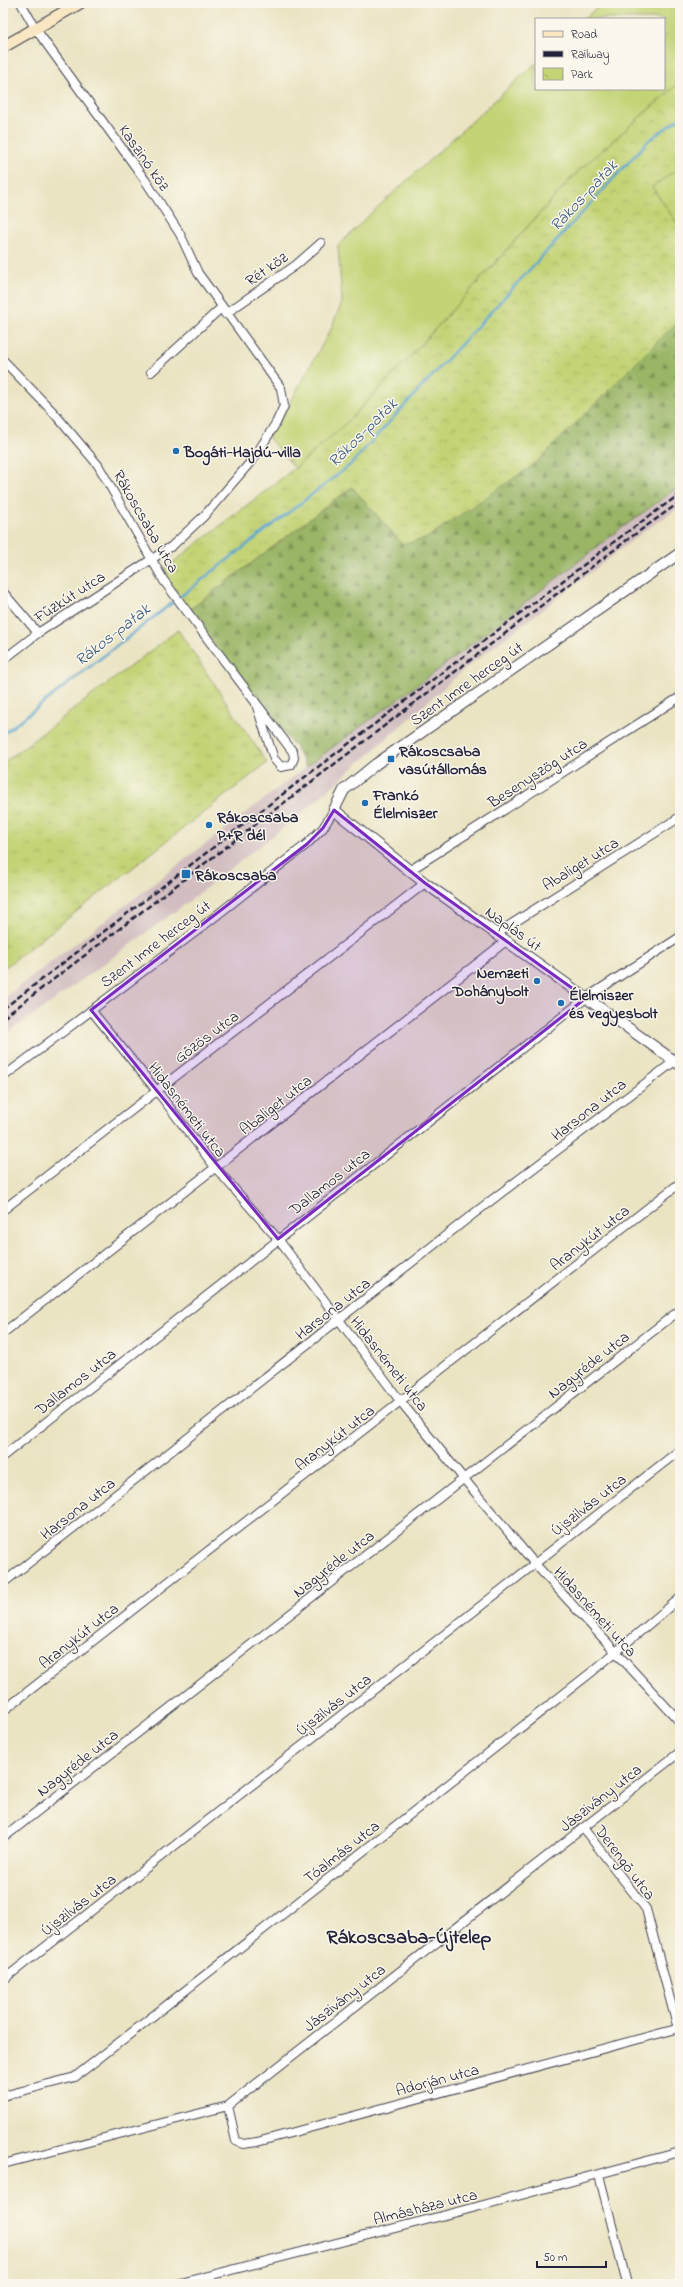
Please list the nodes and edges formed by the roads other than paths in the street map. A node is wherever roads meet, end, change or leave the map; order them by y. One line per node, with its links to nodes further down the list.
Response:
1 (21, 3): 3 (street, Kaszinó köz)
2 (80, 3): 3 (main road)
3 (36, 28): 4 (main road); 6 (street, Kaszinó köz)
4 (3, 47)
5 (321, 243): 6 (street, Rét köz)
6 (223, 311): 8 (street); 10 (street, Kaszinó köz)
7 (3, 360): 10 (street, Rákoscsaba utca)
8 (151, 372)
9 (680, 553): 16 (street, Szent Imre herceg út)
10 (153, 559): 12 (street, Fűzkút utca); 15 (street, Rákoscsaba utca)
11 (3, 592): 12 (street)
12 (38, 632): 13 (street, Fűzkút utca)
13 (3, 660)
14 (680, 697): 18 (street, Besenyszög utca)
15 (256, 704): 15 (street, Rákoscsaba utca)
16 (334, 810): 18 (street, Naplás út); 24 (street, Szent Imre herceg út)
17 (680, 817): 20 (street, Abaliget utca)
18 (409, 871): 19 (street, Naplás út)
19 (425, 883): 20 (street, Naplás út); 27 (street, Gőzös utca)
20 (496, 934): 22 (street, Naplás út)
21 (680, 937): 23 (street, Dallamos utca)
22 (506, 941): 23 (street, Naplás út); 28 (street, Abaliget utca)
23 (586, 998): 25 (street, Naplás út); 31 (street, Dallamos utca)
24 (91, 1010): 26 (street, Szent Imre herceg út); 27 (street, Hidasnémeti utca)
25 (678, 1061): 33 (street, Harsona utca)
26 (3, 1077)
27 (157, 1091): 28 (street, Hidasnémeti utca); 30 (street, Gőzös utca)
28 (215, 1167): 31 (street, Hidasnémeti utca); 34 (street, Abaliget utca)
29 (680, 1183): 35 (street, Aranykút utca)
30 (3, 1210)
31 (278, 1239): 33 (street, Hidasnémeti utca); 37 (street, Dallamos utca)
32 (680, 1310): 38 (street, Nagyréde utca)
33 (339, 1321): 35 (street, Hidasnémeti utca); 40 (street, Harsona utca)
34 (3, 1333)
35 (401, 1402): 38 (street, Hidasnémeti utca); 43 (street, Aranykút utca)
36 (680, 1450): 39 (street, Újszilvás utca)
37 (3, 1456)
38 (464, 1479): 39 (street, Hidasnémeti utca); 47 (street, Nagyréde utca)
39 (534, 1564): 42 (street, Hidasnémeti utca); 48 (street, Újszilvás utca)
40 (3, 1583)
41 (680, 1598): 42 (street, Tóalmás utca)
42 (615, 1653): 44 (street, Hidasnémeti utca); 50 (street, Tóalmás utca)
43 (3, 1711)
44 (680, 1722)
45 (680, 1752): 46 (street, Jászivány utca)
46 (583, 1828): 49 (street, Derengő utca); 51 (street, Jászivány utca)
47 (3, 1838)
48 (3, 1980)
49 (679, 2028): 51 (street, Adorján utca)
50 (3, 2096)
51 (228, 2106): 53 (street, Jászivány utca)
52 (680, 2152): 54 (street, Almásháza utca)
53 (3, 2164)
54 (599, 2175): 55 (street, Almásháza utca); 56 (street)
55 (176, 2284)
56 (627, 2284)

